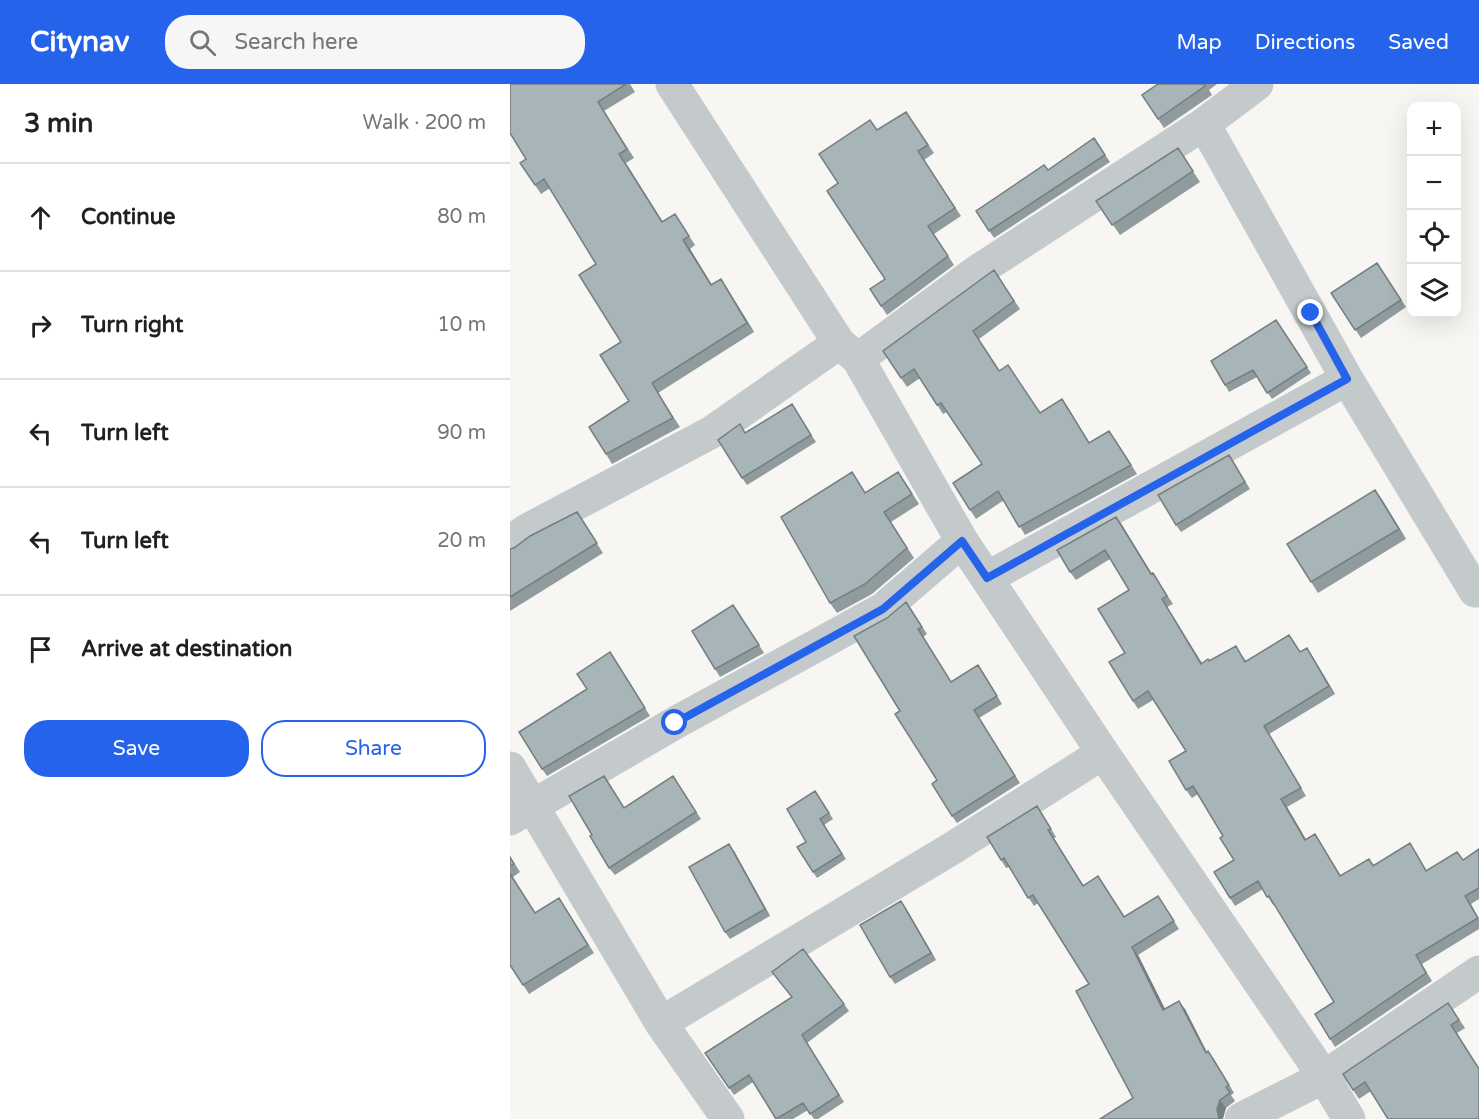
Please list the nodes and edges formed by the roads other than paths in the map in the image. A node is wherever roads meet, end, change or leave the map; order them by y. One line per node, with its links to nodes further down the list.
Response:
1 (672, 84): 4 (street)
2 (1257, 84): 3 (street)
3 (1204, 124): 4 (street); 5 (street)
4 (849, 351): 6 (street); 7 (street)
5 (1347, 379): 8 (street); 9 (street)
6 (962, 541): 8 (street); 12 (street)
7 (510, 542)
8 (987, 578): 10 (street)
9 (1475, 591)
10 (1103, 753): 14 (street); 15 (street)
11 (510, 768): 12 (street)
12 (522, 813): 14 (street)
13 (1479, 972): 15 (street)
14 (661, 1023): 16 (street)
15 (1324, 1077): 17 (street); 18 (street)
16 (728, 1119)
17 (1241, 1119)
18 (1349, 1119)

